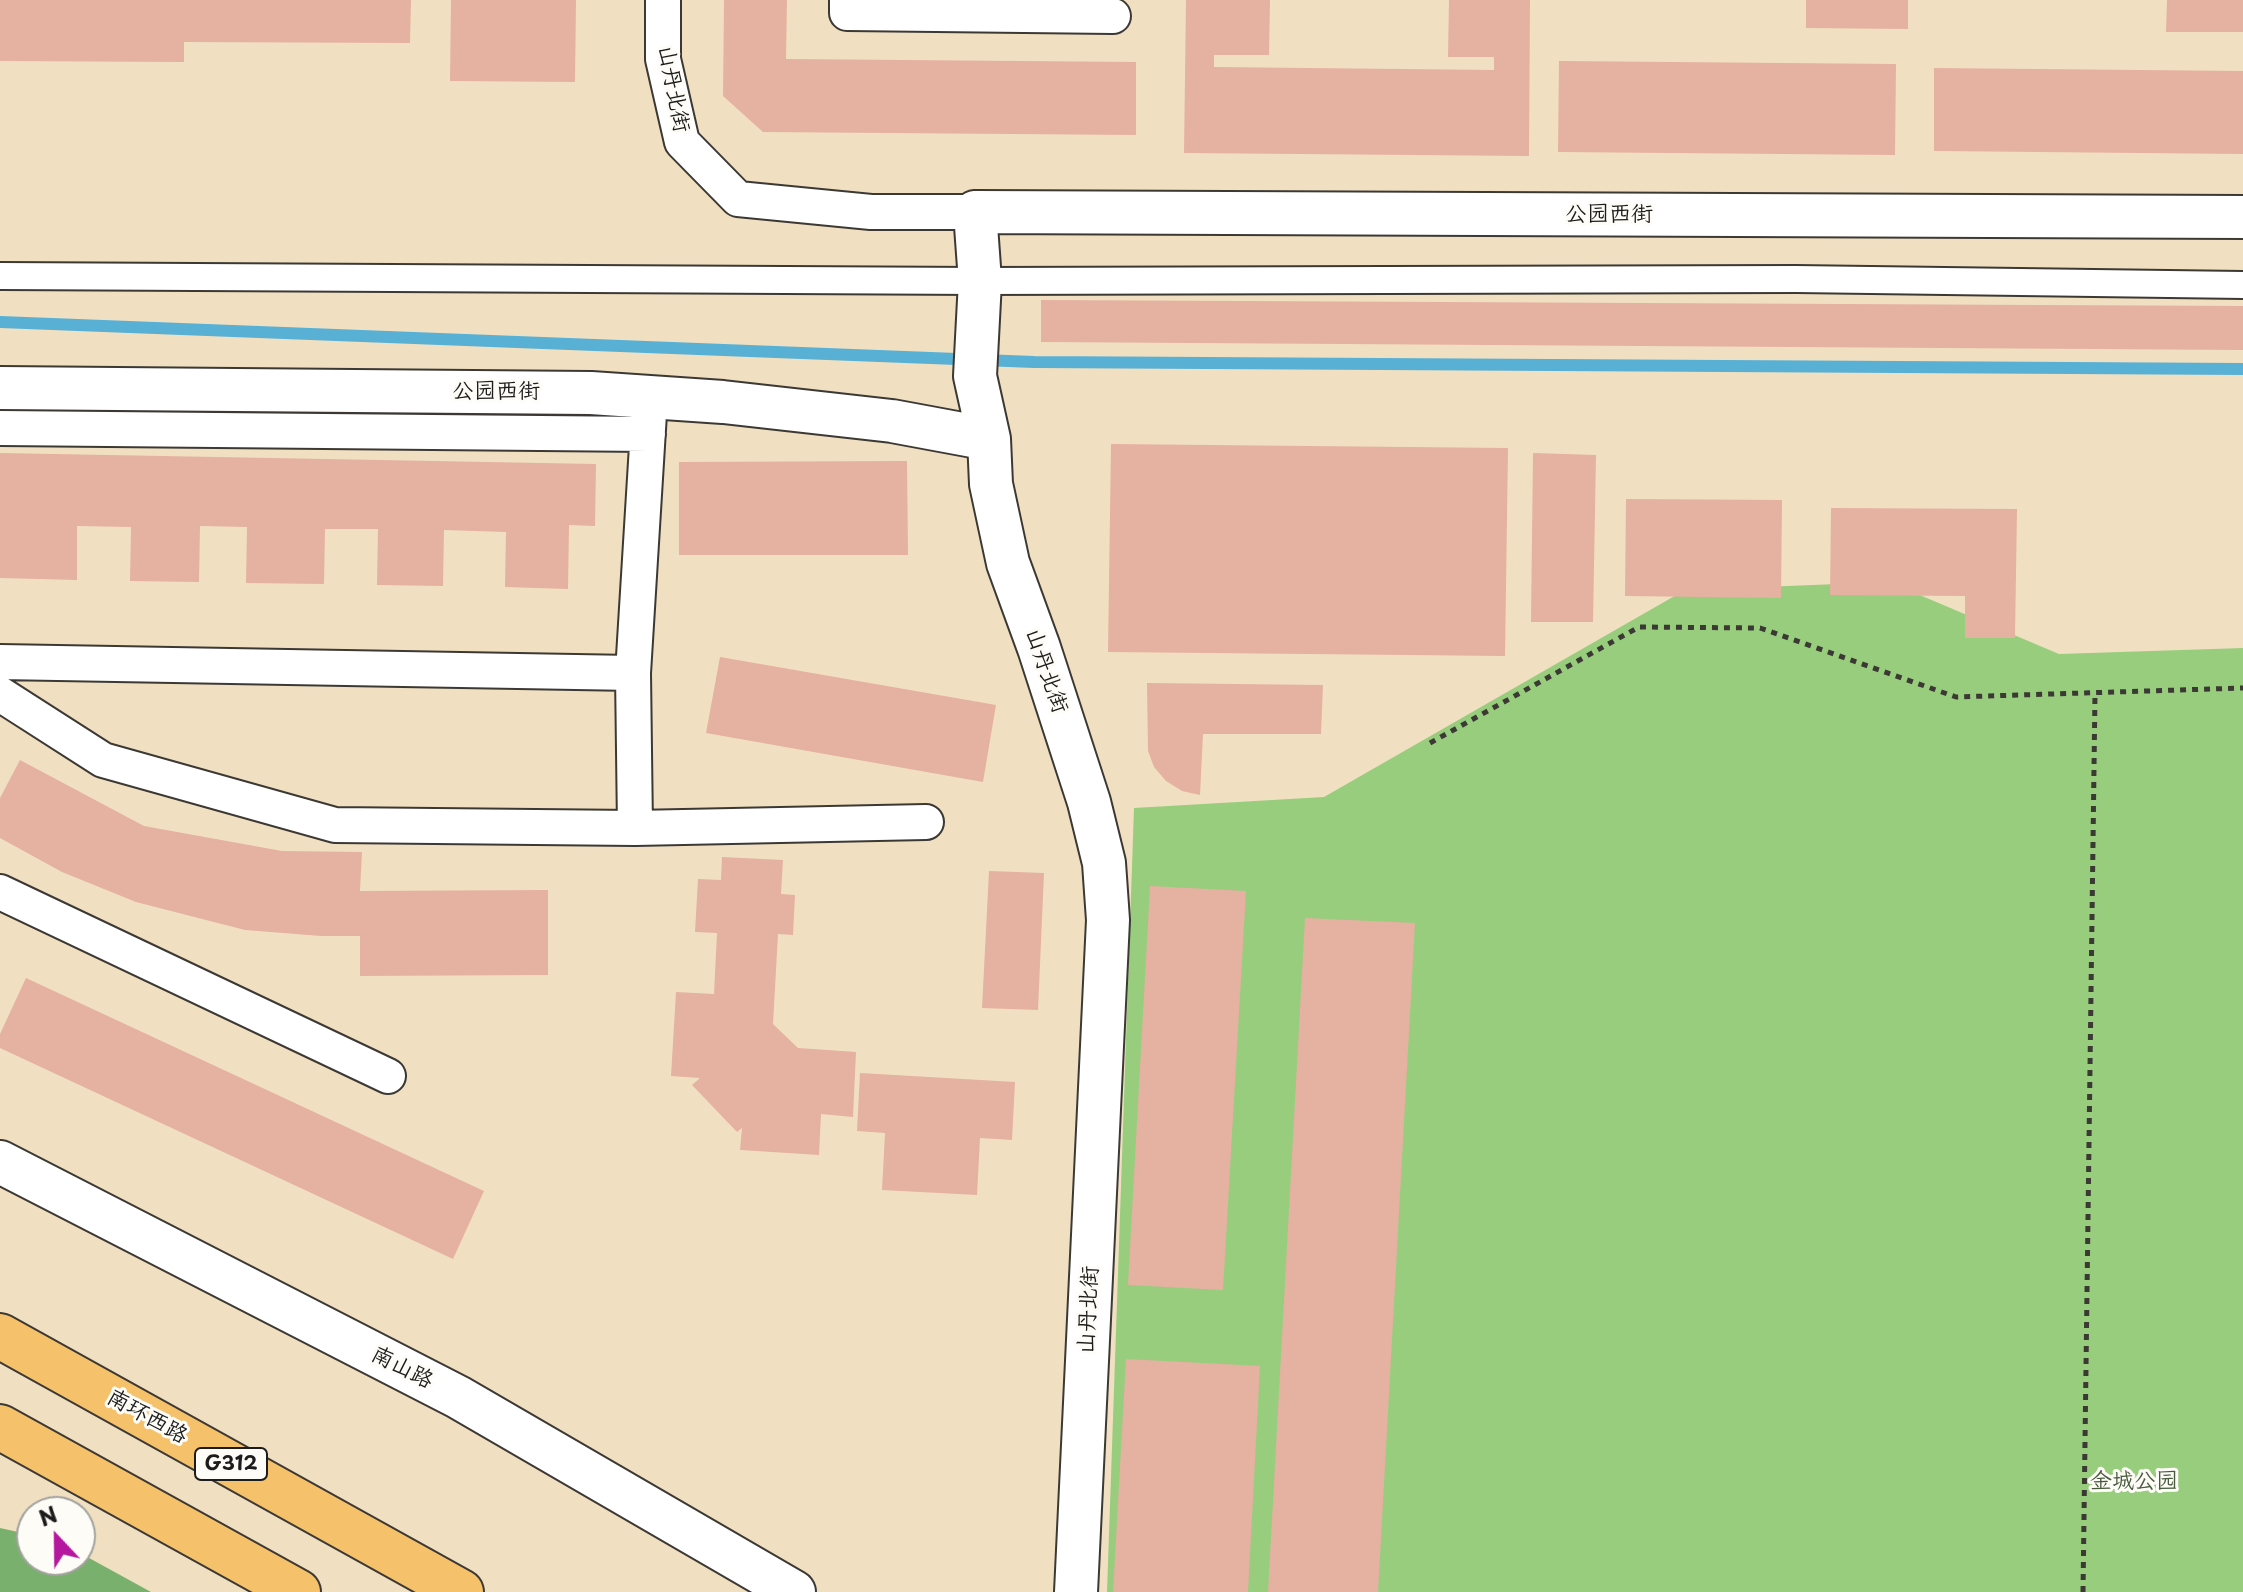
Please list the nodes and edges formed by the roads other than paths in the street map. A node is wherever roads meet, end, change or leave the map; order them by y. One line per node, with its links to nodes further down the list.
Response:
1 (663, 0): 4 (street, 山丹北街)
2 (847, 0): 3 (street)
3 (1113, 16)
4 (975, 212): 5 (street, 公园西街); 8 (street, 山丹北街)
5 (2243, 217)
6 (0, 276): 8 (street)
7 (2243, 285): 8 (street)
8 (980, 292): 12 (street, 山丹北街)
9 (0, 388): 10 (street, 公园西街)
10 (649, 415): 11 (street); 12 (street, 公园西街); 14 (street)
11 (0, 428)
12 (989, 439): 26 (street, 山丹北街)
13 (0, 662): 14 (street)
14 (633, 673): 17 (street)
15 (0, 694): 17 (street)
16 (926, 822): 17 (street)
17 (635, 828)
18 (0, 892): 19 (street)
19 (388, 1076)
20 (0, 1162): 25 (street, 南山路)
21 (0, 1336): 24 (highway, 南环西路 / G312)
22 (0, 1427): 23 (highway)
23 (298, 1592)
24 (461, 1592)
25 (794, 1592)
26 (1076, 1592)

